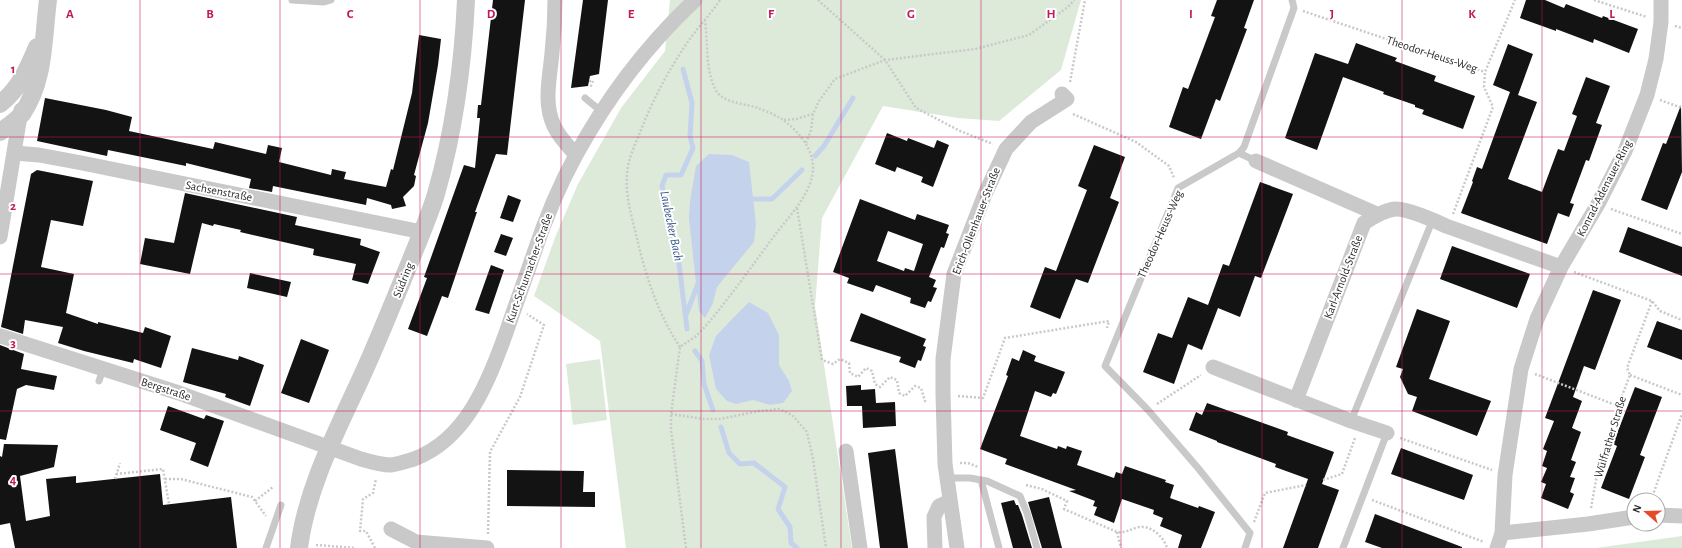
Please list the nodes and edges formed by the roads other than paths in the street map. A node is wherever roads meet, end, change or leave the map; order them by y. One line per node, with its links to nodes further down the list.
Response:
1 (48, 0): 9 (street)
2 (292, 0): 3 (lane)
3 (331, 0)
4 (466, 0): 23 (street, Südring)
5 (555, 0): 19 (street)
6 (695, 0): 14 (street, Kurt-Schumacher-Straße)
7 (1292, 0): 18 (lane, Theodor-Heuss-Weg)
8 (1661, 0): 25 (street, Konrad-Adenauer-Ring)
9 (45, 26): 10 (street); 15 (street)
10 (25, 74): 13 (street); 15 (street)
11 (1065, 97): 33 (street, Erich-Ollenhauer-Straße)
12 (585, 98): 14 (lane)
13 (0, 104)
14 (602, 112): 19 (street, Kurt-Schumacher-Straße)
15 (21, 115): 16 (street); 17 (street)
16 (0, 132)
17 (15, 153): 23 (street, Sachsenstraße); 24 (street)
18 (1238, 153): 20 (lane); 50 (lane, Theodor-Heuss-Weg)
19 (576, 156): 31 (street, Kurt-Schumacher-Straße)
20 (1256, 160): 21 (street)
21 (1377, 214): 22 (street, Karl-Arnold-Straße); 28 (street, Karl-Arnold-Straße)
22 (1439, 223): 25 (street, Karl-Arnold-Straße); 29 (lane)
23 (422, 232): 31 (street, Südring)
24 (0, 237)
25 (1561, 268): 41 (street, Konrad-Adenauer-Ring)
26 (0, 336): 31 (street, Bergstraße)
27 (1213, 367): 28 (street)
28 (1296, 400): 29 (street)
29 (1355, 423): 30 (street)
30 (1387, 433): 51 (lane)
31 (329, 449): 43 (street, Südring)
32 (846, 451): 45 (street)
33 (947, 478): 34 (lane); 35 (street, Erich-Ollenhauer-Straße)
34 (981, 480): 48 (lane); 49 (lane)
35 (950, 501): 46 (street); 47 (street, Erich-Ollenhauer-Straße)
36 (281, 505): 44 (lane)
37 (1666, 515): 38 (street)
38 (1682, 516)
39 (1626, 518): 41 (street)
40 (391, 529): 42 (street)
41 (1502, 533): 52 (street)
42 (488, 542)
43 (299, 546)
44 (266, 548)
45 (860, 548)
46 (935, 548)
47 (957, 548)
48 (999, 548)
49 (1037, 548)
50 (1245, 548)
51 (1342, 548)
52 (1497, 548)

